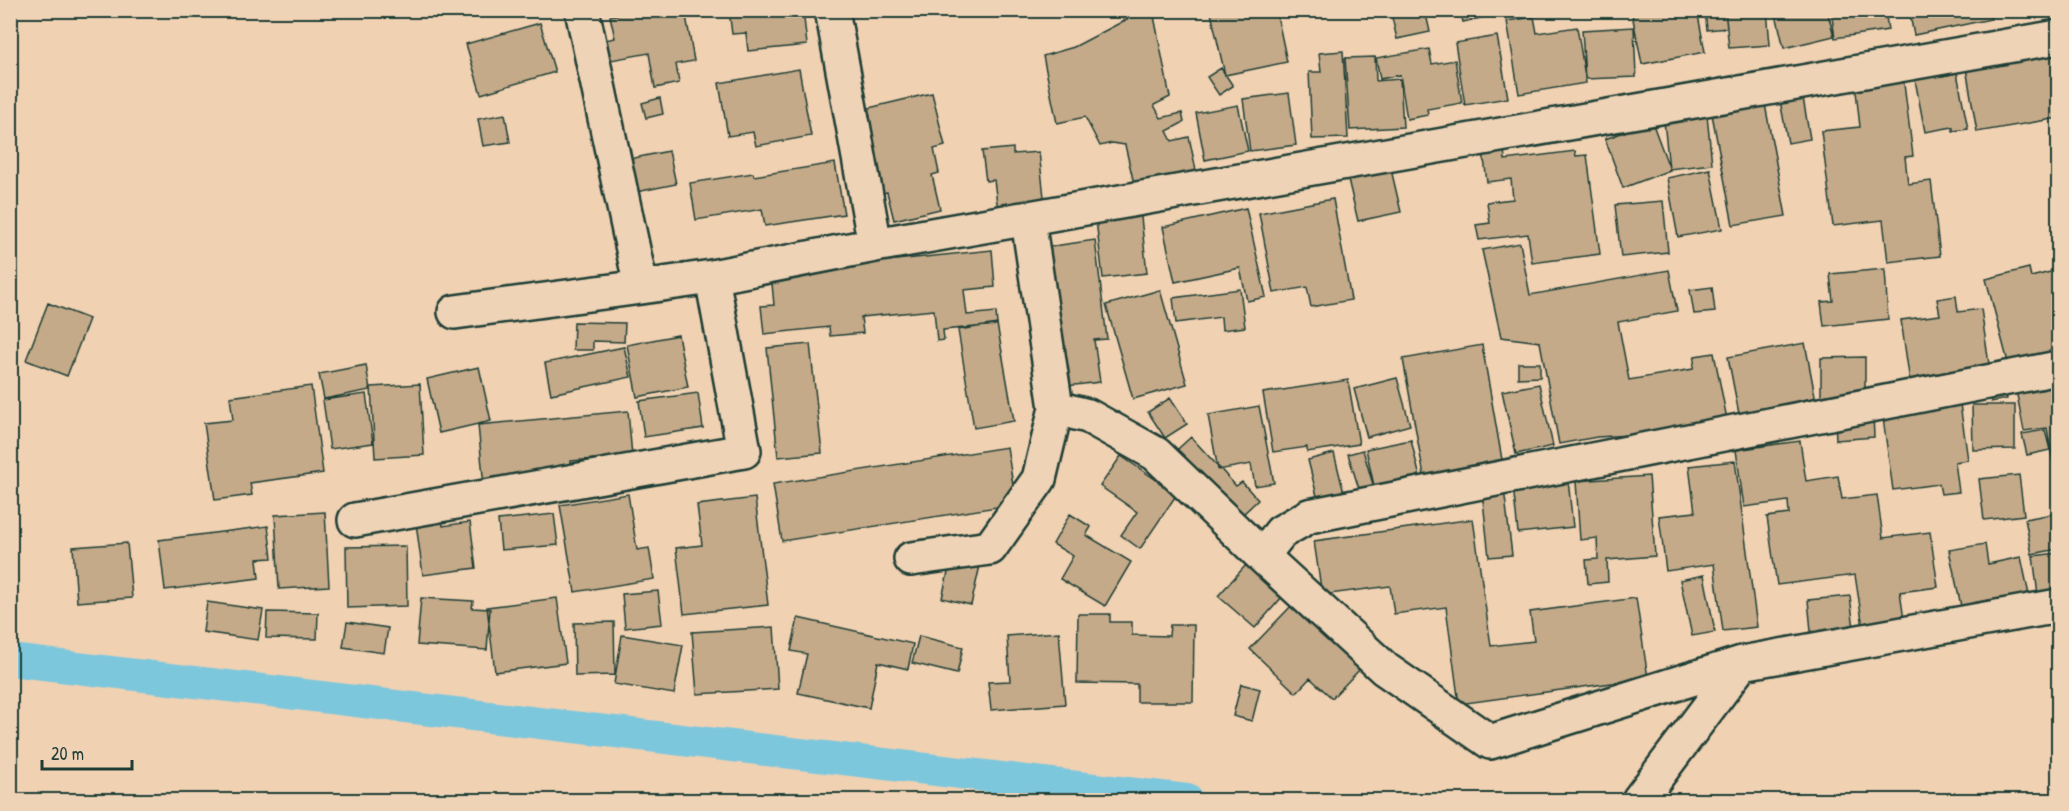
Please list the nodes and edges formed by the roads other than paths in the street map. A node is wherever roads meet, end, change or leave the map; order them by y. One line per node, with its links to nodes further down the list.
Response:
1 (582, 10): 7 (street)
2 (832, 10): 5 (street)
3 (2058, 38): 4 (street)
4 (1029, 220): 5 (street); 10 (street)
5 (875, 245): 6 (street)
6 (712, 277): 7 (street); 11 (street)
7 (641, 287): 8 (street)
8 (455, 312)
9 (2058, 368): 12 (street)
10 (1056, 408): 12 (street); 13 (street)
11 (355, 520)
12 (1262, 556): 15 (street)
13 (911, 559)
14 (2058, 606): 15 (street)
15 (1742, 663): 16 (street)
16 (1639, 801)

